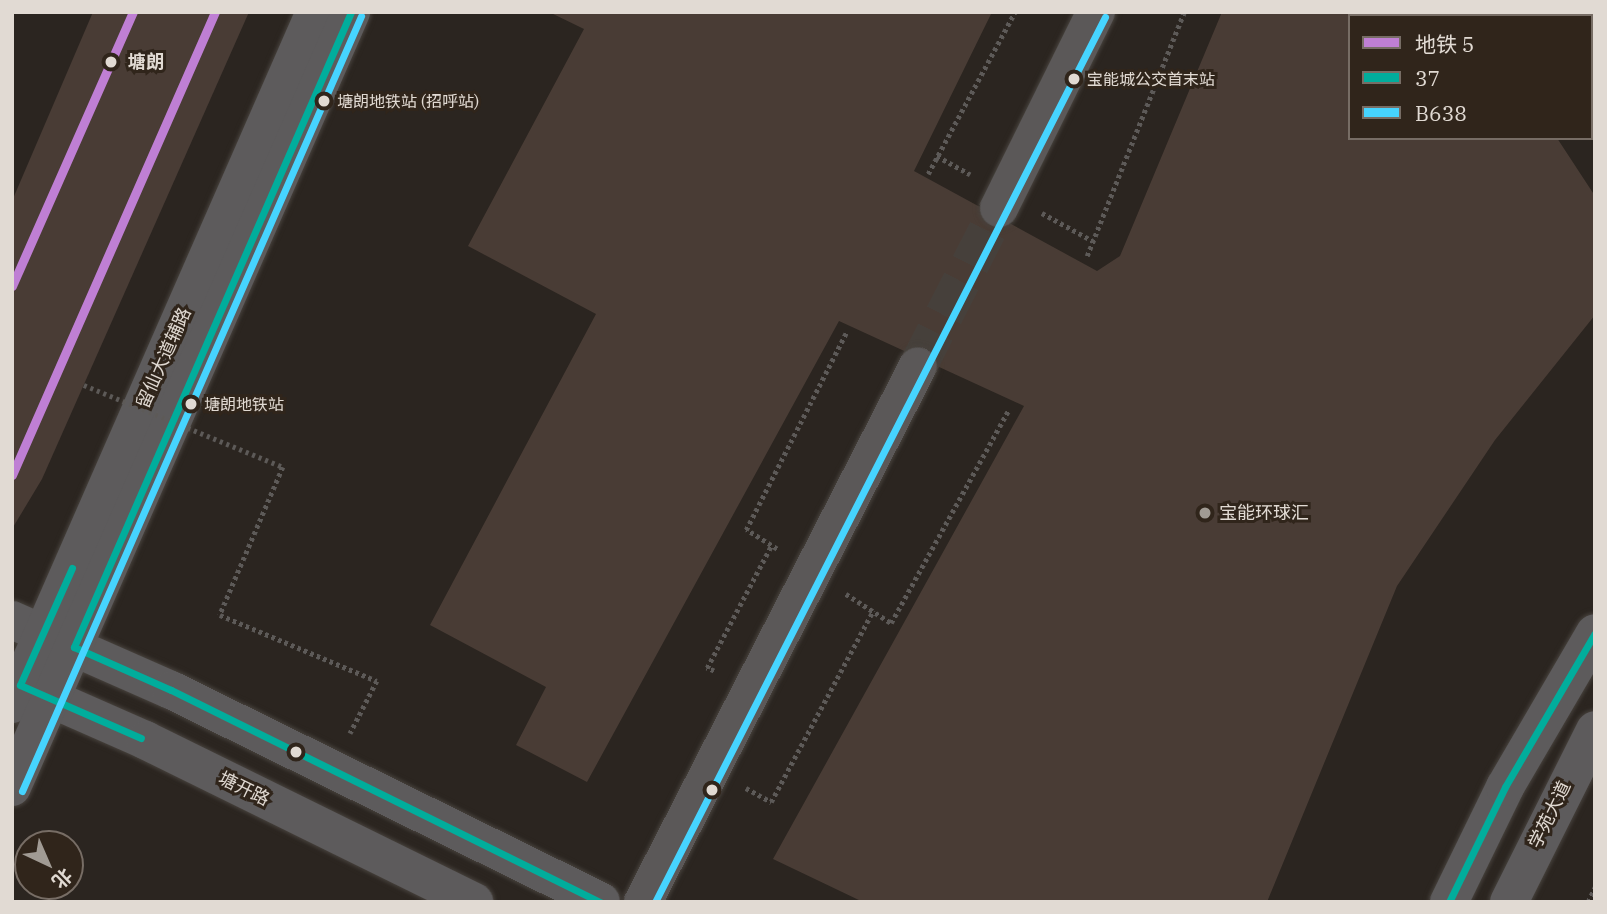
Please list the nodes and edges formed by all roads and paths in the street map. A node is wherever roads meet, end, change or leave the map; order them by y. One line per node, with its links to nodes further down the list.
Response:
1 (315, 12): 14 (main road, 留仙大道辅路)
2 (352, 12): 14 (main road, 留仙大道辅路)
3 (1015, 12): 6 (path)
4 (1096, 12): 7 (street)
5 (1184, 12): 8 (path)
6 (928, 174)
7 (999, 208)
8 (1087, 256)
9 (918, 366): 24 (street)
10 (84, 385): 18 (path, bridge)
11 (771, 546): 15 (path)
12 (873, 611): 20 (path)
13 (1595, 633): 25 (main road)
14 (43, 634): 16 (main road, 留仙大道辅路); 18 (main road)
15 (707, 668)
16 (24, 693): 19 (main road, 留仙大道辅路); 22 (main road, 塘开路)
17 (1595, 730): 26 (main road, 学苑大道)
18 (333, 769): 23 (main road)
19 (12, 788)
20 (771, 802)
21 (1595, 887): 27 (path)
22 (474, 902)
23 (601, 902)
24 (643, 902)
25 (1450, 902)
26 (1509, 902)
27 (1588, 902)

